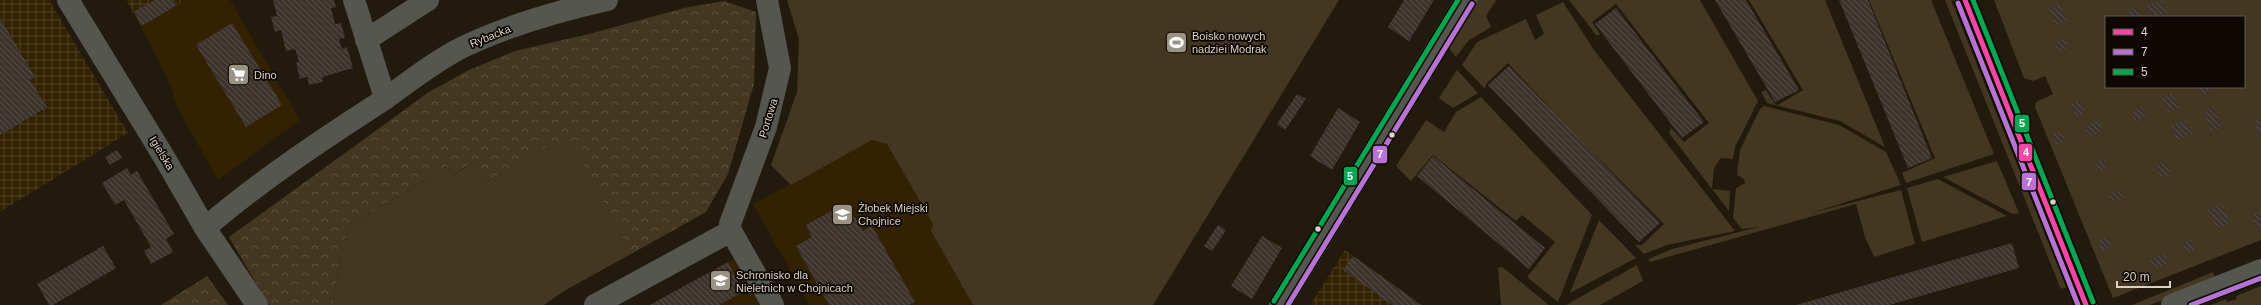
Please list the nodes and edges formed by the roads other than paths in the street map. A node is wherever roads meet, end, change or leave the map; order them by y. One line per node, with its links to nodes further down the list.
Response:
1 (68, 0): 10 (street, Igielska)
2 (354, 0): 8 (street)
3 (428, 0): 8 (street)
4 (607, 0): 9 (street, Rybacka)
5 (767, 0): 11 (street, Portowa)
6 (1466, 0): 16 (street)
7 (1965, 0): 17 (main road)
8 (366, 40): 9 (street)
9 (385, 98): 10 (street, Rybacka)
10 (205, 228): 13 (street, Igielska)
11 (731, 231): 14 (street); 15 (street)
12 (2261, 270): 18 (street)
13 (257, 305)
14 (595, 305)
15 (773, 305)
16 (1280, 305)
17 (2086, 305)
18 (2172, 305)

